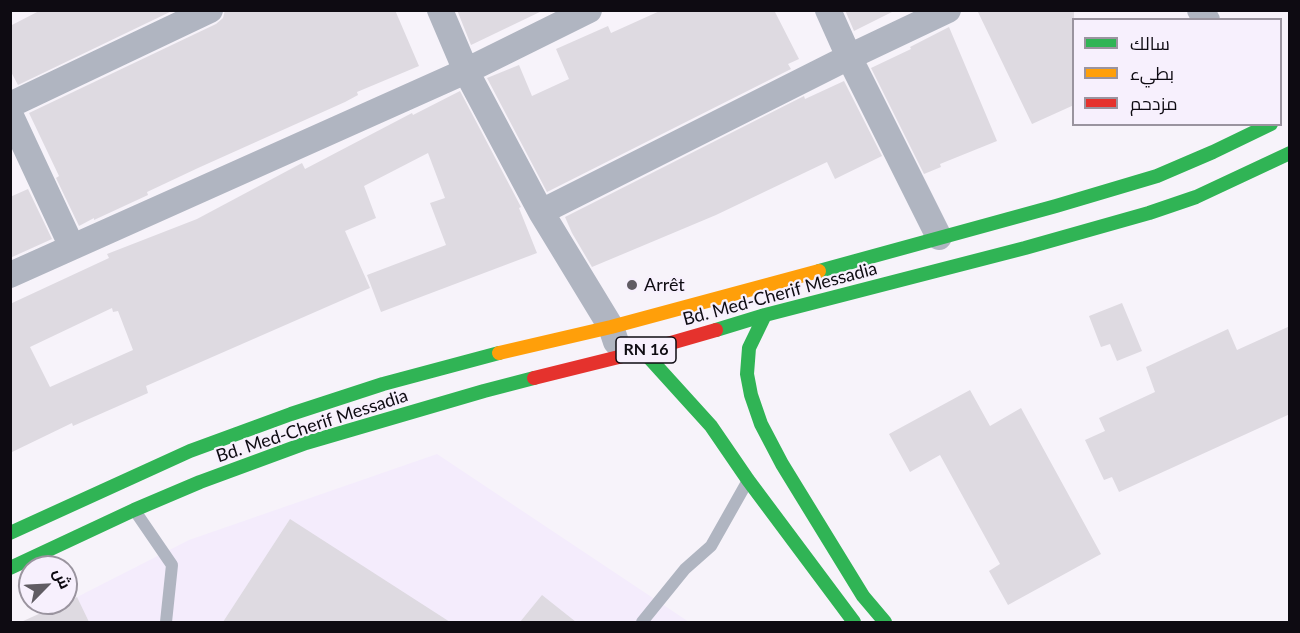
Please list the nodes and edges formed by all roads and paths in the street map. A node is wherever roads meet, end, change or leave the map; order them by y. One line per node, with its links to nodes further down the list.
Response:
1 (210, 10): 8 (street)
2 (440, 10): 7 (street)
3 (589, 10): 7 (street)
4 (828, 10): 6 (street)
5 (948, 10): 6 (street)
6 (849, 57): 12 (street); 13 (street)
7 (466, 71): 12 (street); 14 (street)
8 (10, 105)
9 (10, 114): 14 (street)
10 (1267, 126): 13 (main road, Bd. Med-Cherif Messadia / RN 16)
11 (1290, 153): 16 (main road, Bd. Med-Cherif Messadia / RN 16)
12 (541, 212): 17 (street)
13 (939, 237): 17 (main road, Bd. Med-Cherif Messadia / RN 16)
14 (72, 247): 15 (street)
15 (10, 274)
16 (765, 315): 18 (main road, Bd. Med-Cherif Messadia / RN 16); 26 (main road)
17 (611, 327): 18 (street); 21 (main road, Bd. Med-Cherif Messadia / RN 16)
18 (632, 354): 19 (main road); 20 (main road, Bd. Med-Cherif Messadia / RN 16)
19 (748, 480): 24 (lane); 25 (main road)
20 (135, 510): 22 (main road, Bd. Med-Cherif Messadia / RN 16); 23 (lane)
21 (10, 533)
22 (10, 568)
23 (166, 622)
24 (642, 622)
25 (854, 622)
26 (885, 622)

